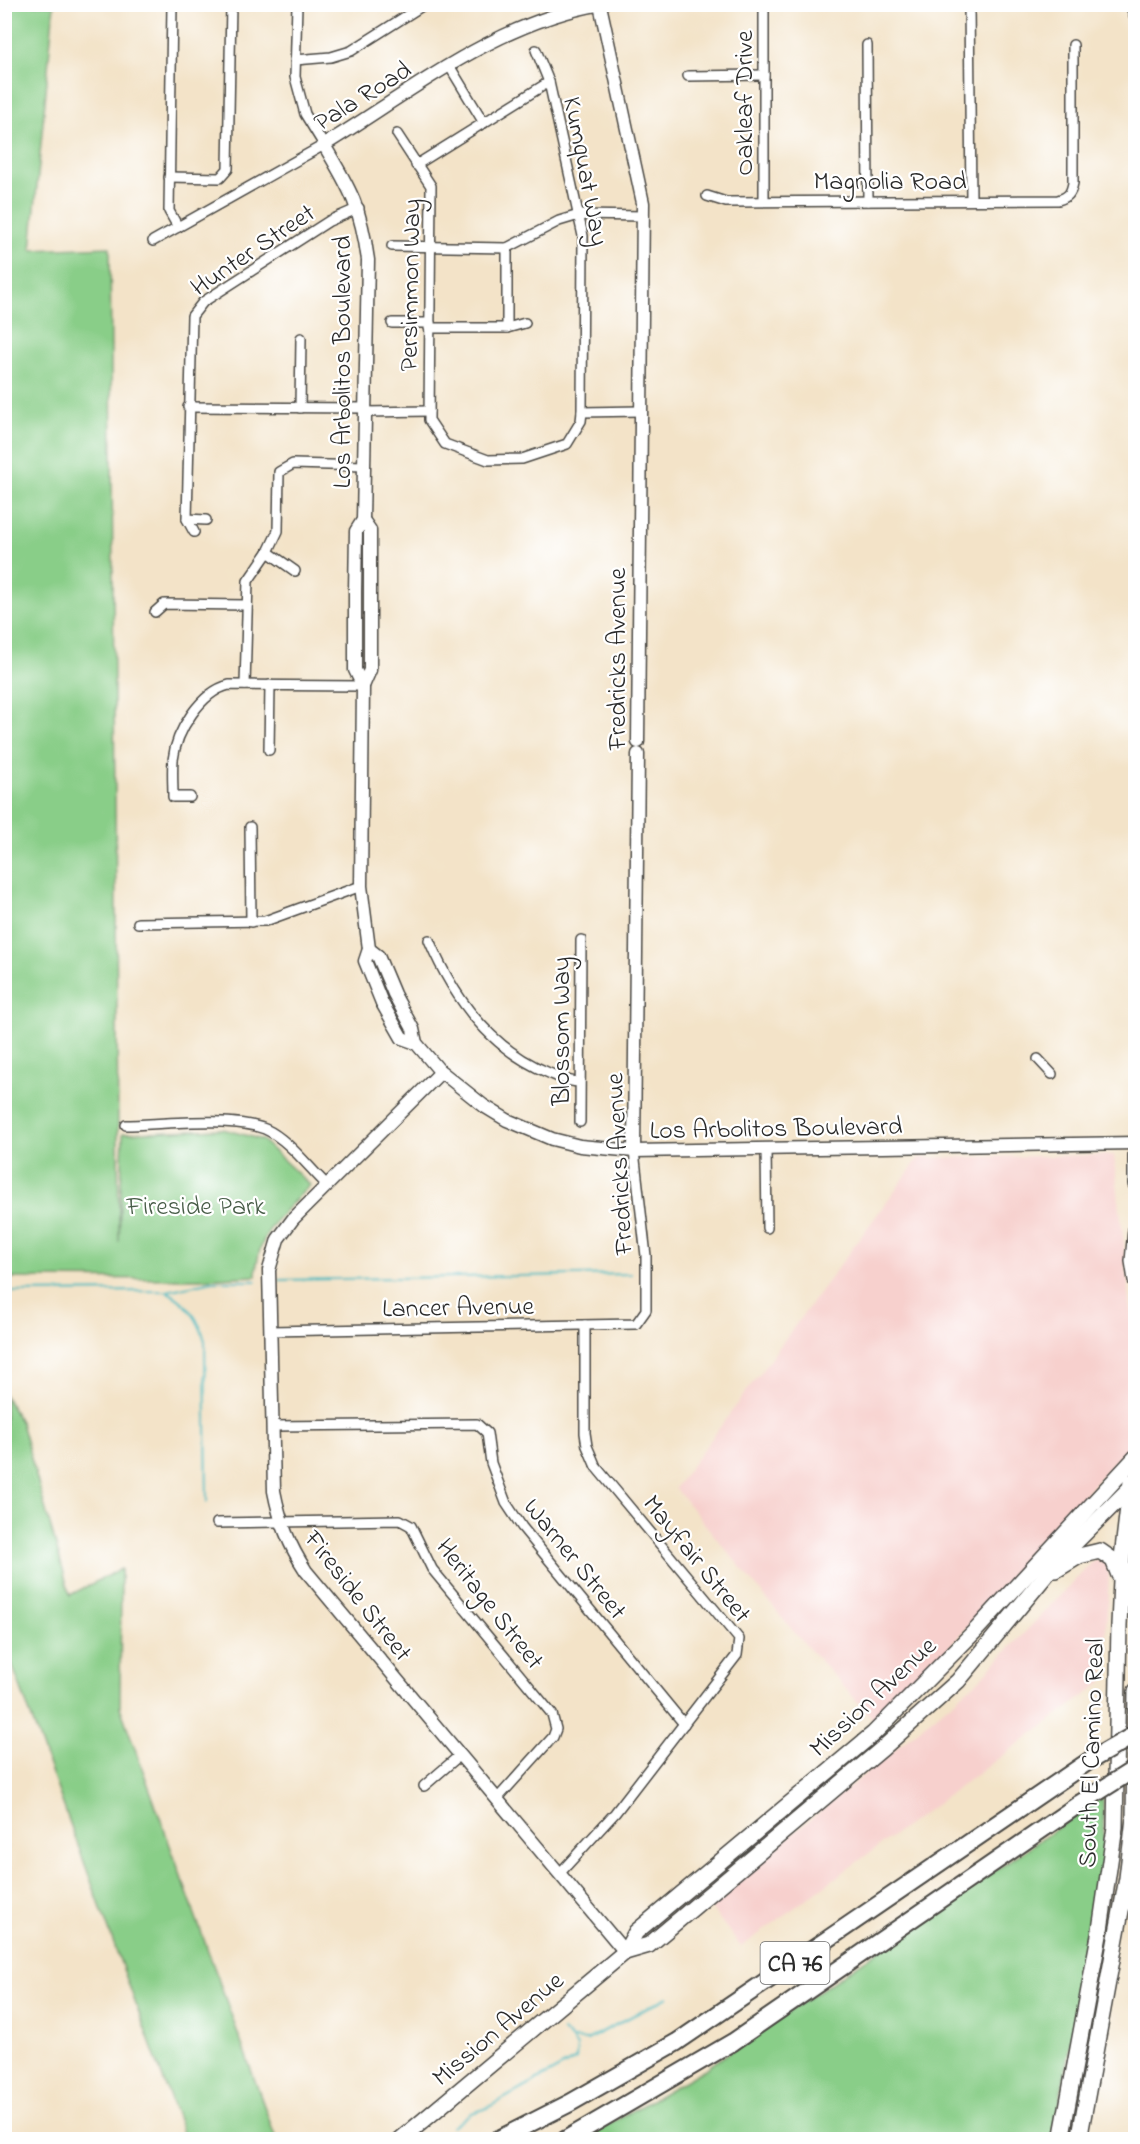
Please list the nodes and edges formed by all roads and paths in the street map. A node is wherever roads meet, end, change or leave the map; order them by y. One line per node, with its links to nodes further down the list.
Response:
1 (172, 4): 22 (street)
2 (231, 4): 22 (street)
3 (297, 4): 13 (street, Los Arbolitos Boulevard)
4 (425, 4): 13 (street)
5 (764, 4): 15 (street, Oakleaf Drive)
6 (969, 4): 24 (street)
7 (1130, 4): 9 (street)
8 (601, 5): 14 (street, Pala Road); 29 (street, Fredricks Avenue)
9 (1135, 19)
10 (867, 45): 26 (street)
11 (1073, 45): 24 (street, Magnolia Road)
12 (536, 50): 17 (street, Kumquat Way)
13 (295, 60): 20 (street, Los Arbolitos Boulevard)
14 (450, 67): 18 (street); 20 (street, Pala Road)
15 (764, 75): 16 (street); 25 (street, Oakleaf Drive)
16 (688, 76)
17 (549, 82): 18 (street); 28 (street, Kumquat Way)
18 (484, 123): 21 (street)
19 (397, 134): 21 (street, Persimmon Way)
20 (324, 145): 27 (street, Los Arbolitos Boulevard); 30 (street, Pala Road)
21 (416, 165): 33 (street, Persimmon Way)
22 (169, 177): 30 (street)
23 (707, 196): 25 (street, Magnolia Road)
24 (971, 200): 26 (street, Magnolia Road)
25 (764, 201): 26 (street, Magnolia Road)
26 (868, 201)
27 (358, 208): 40 (street, Hunter Street); 42 (street, Los Arbolitos Boulevard)
28 (579, 215): 29 (street); 34 (street); 45 (street, Kumquat Way)
29 (643, 216): 44 (street, Fredricks Avenue)
30 (178, 227): 31 (street, Pala Road)
31 (153, 242)
32 (392, 246): 33 (street)
33 (430, 247): 34 (street); 37 (street, Persimmon Way)
34 (507, 248): 38 (street)
35 (392, 323): 37 (street)
36 (525, 323): 38 (street)
37 (429, 325): 38 (street); 43 (street, Persimmon Way)
38 (507, 328)
39 (301, 338): 41 (street)
40 (188, 407): 41 (street); 47 (street, Hunter Street)
41 (300, 408): 42 (street)
42 (366, 410): 43 (street); 46 (street, Los Arbolitos Boulevard)
43 (429, 411): 45 (street)
44 (641, 411): 45 (street); 73 (street, Fredricks Avenue)
45 (582, 412)
46 (364, 466): 50 (street); 56 (street, Los Arbolitos Boulevard)
47 (187, 519): 48 (street); 49 (street, Hunter Street)
48 (206, 520)
49 (194, 532)
50 (268, 552): 51 (street); 52 (street)
51 (295, 571)
52 (247, 605): 53 (street); 54 (street)
53 (155, 612)
54 (245, 685): 55 (street); 58 (street)
55 (270, 685): 56 (street); 57 (street)
56 (363, 686): 60 (street, Los Arbolitos Boulevard)
57 (269, 750)
58 (190, 796)
59 (250, 827): 61 (street)
60 (361, 886): 61 (street); 66 (street, Los Arbolitos Boulevard)
61 (251, 922): 62 (street)
62 (138, 923)
63 (429, 940): 68 (street)
64 (581, 940): 68 (street, Blossom Way)
65 (1038, 1059): 67 (street)
66 (441, 1072): 73 (street, Los Arbolitos Boulevard); 76 (street, Fireside Street)
67 (1052, 1074)
68 (579, 1082): 69 (street, Blossom Way)
69 (580, 1122)
70 (126, 1125): 76 (street)
71 (1136, 1143): 72 (street, Los Arbolitos Boulevard)
72 (766, 1149): 73 (street, Los Arbolitos Boulevard); 77 (street)
73 (634, 1151): 81 (street, Fredricks Avenue)
74 (1136, 1155): 75 (main road)
75 (1136, 1184)
76 (327, 1185): 83 (street, Fireside Street)
77 (767, 1228)
78 (1136, 1230): 79 (main road)
79 (1135, 1238): 80 (main road)
80 (1136, 1280)
81 (643, 1317): 82 (street, Lancer Avenue)
82 (585, 1325): 83 (street, Lancer Avenue); 97 (street, Mayfair Street)
83 (271, 1331): 84 (street, Fireside Street)
84 (273, 1426): 87 (street, Fireside Street); 97 (street, Warner Street)
85 (1136, 1457): 90 (main road, Mission Avenue)
86 (1133, 1481): 89 (main road, South El Camino Real); 91 (main road, Mission Avenue)
87 (279, 1521): 88 (street, Heritage Street); 100 (street, Fireside Street); 105 (street, Heritage Street)
88 (217, 1522)
89 (1121, 1579): 91 (main road); 108 (main road, South El Camino Real)
90 (1020, 1580): 92 (main road, Mission Avenue); 93 (main road)
91 (1040, 1582): 93 (main road, Mission Avenue)
92 (976, 1630): 94 (main road, Mission Avenue); 95 (main road)
93 (1001, 1630): 95 (main road, Mission Avenue)
94 (929, 1679): 99 (main road); 102 (main road, Mission Avenue)
95 (958, 1681): 99 (main road, Mission Avenue)
96 (1136, 1691): 109 (main road, South El Camino Real)
97 (684, 1724): 110 (street, Mayfair Street)
98 (1136, 1734): 113 (highway, CA 76, bridge)
99 (897, 1736): 106 (main road, Mission Avenue)
100 (460, 1755): 103 (street); 105 (street, Fireside Street)
101 (1136, 1768): 114 (highway, CA 76, bridge)
102 (824, 1773): 104 (main road, Mission Avenue); 106 (main road)
103 (424, 1786)
104 (801, 1792): 107 (main road); 111 (main road, Mission Avenue)
105 (497, 1799): 110 (street, Fireside Street)
106 (813, 1806): 107 (main road, Mission Avenue)
107 (790, 1826): 111 (main road, Mission Avenue)
108 (1115, 1827): 109 (street); 115 (main road, South El Camino Real)
109 (1134, 1828): 116 (main road, South El Camino Real)
110 (559, 1874): 111 (street, Fireside Street)
111 (625, 1952): 112 (main road, Mission Avenue)
112 (400, 2139)
113 (497, 2139)
114 (565, 2139)
115 (1061, 2139)
116 (1079, 2139)

